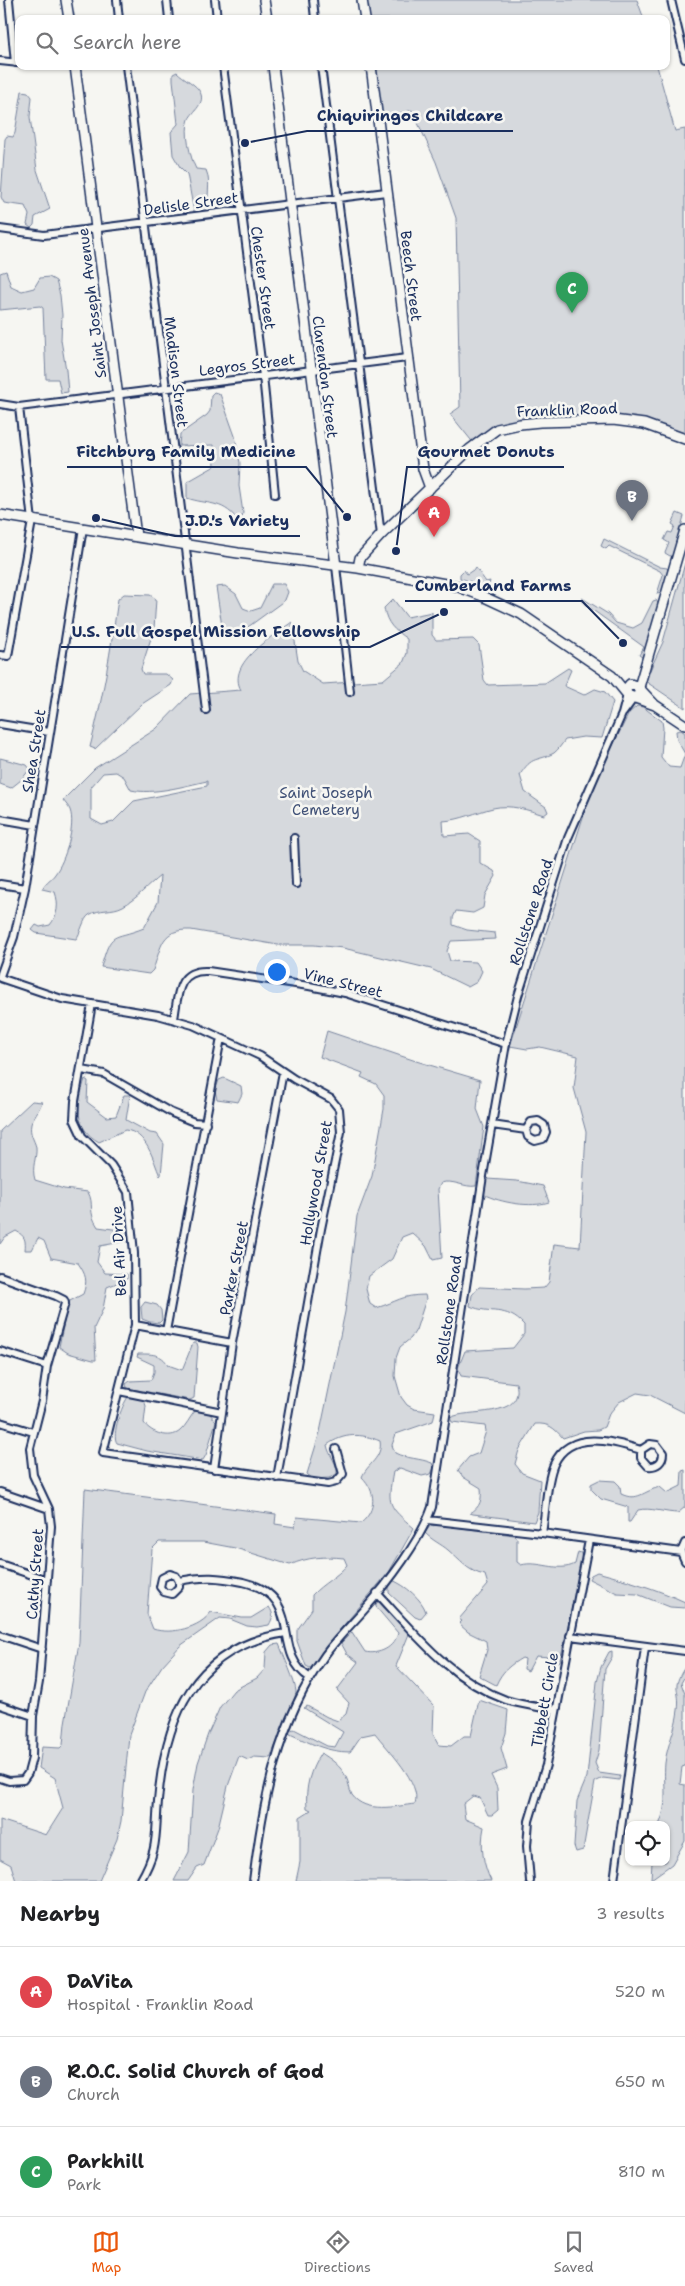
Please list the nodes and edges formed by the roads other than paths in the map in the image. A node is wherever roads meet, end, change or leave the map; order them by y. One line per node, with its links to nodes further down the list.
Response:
1 (9, 0): 17 (street)
2 (66, 0): 10 (street)
3 (117, 0): 11 (street)
4 (167, 0): 12 (street)
5 (215, 0): 13 (street)
6 (264, 0): 14 (street)
7 (313, 0): 15 (street)
8 (362, 0): 16 (street)
9 (671, 0): 18 (street)
10 (68, 15)
11 (119, 15)
12 (169, 15)
13 (217, 15)
14 (266, 15)
15 (315, 15)
16 (364, 15)
17 (15, 47)
18 (685, 59)
19 (0, 61): 20 (street)
20 (15, 63)
21 (76, 70): 33 (street, Saint Joseph Avenue)
22 (127, 70): 31 (street, Madison Street)
23 (224, 70): 30 (street, Chester Street)
24 (273, 70): 29 (street, Clarendon Street)
25 (322, 70): 28 (street)
26 (371, 70): 27 (street, Beech Street)
27 (386, 192): 28 (street, Delisle Street); 34 (street, Beech Street)
28 (338, 199): 29 (street, Delisle Street); 35 (street)
29 (289, 205): 30 (street, Delisle Street); 36 (street, Clarendon Street)
30 (241, 210): 31 (street, Delisle Street); 37 (street, Chester Street)
31 (146, 223): 33 (street, Delisle Street); 38 (street, Madison Street)
32 (0, 229): 33 (street, Delisle Street)
33 (97, 229): 39 (street, Saint Joseph Avenue)
34 (407, 358): 35 (street, Legros Street); 43 (street, Beech Street)
35 (359, 364): 36 (street, Legros Street); 49 (street)
36 (310, 370): 37 (street, Legros Street); 52 (street, Clarendon Street)
37 (263, 376): 38 (street, Legros Street); 44 (street, Chester Street)
38 (167, 387): 39 (street, Legros Street); 51 (street, Madison Street)
39 (117, 394): 41 (street, Legros Street); 50 (street, Saint Joseph Avenue)
40 (0, 404): 41 (street, Legros Street)
41 (19, 406): 46 (street)
42 (685, 439): 43 (street, Franklin Road)
43 (430, 488): 49 (street, Franklin Road)
44 (275, 494)
45 (0, 516): 46 (street)
46 (32, 521): 47 (street); 54 (street)
47 (83, 528): 50 (street); 60 (street, Shea Street)
48 (685, 530): 55 (street, Rollstone Road)
49 (381, 535): 53 (street, Franklin Road)
50 (136, 536): 51 (street)
51 (185, 543): 52 (street); 57 (street, Madison Street)
52 (336, 566): 53 (street); 56 (street, Clarendon Street)
53 (358, 568): 55 (street)
54 (0, 655)
55 (633, 691): 59 (street); 71 (street, Rollstone Road)
56 (350, 692)
57 (206, 710)
58 (0, 724): 60 (street)
59 (685, 725)
60 (50, 732): 62 (street, Shea Street)
61 (0, 820): 62 (street)
62 (35, 825): 66 (street, Shea Street)
63 (294, 838): 65 (street)
64 (0, 884): 66 (street)
65 (296, 884)
66 (25, 888): 67 (street, Shea Street)
67 (0, 977): 68 (street, Hollywood Street)
68 (92, 1004): 69 (street, Hollywood Street); 72 (street, Bel Air Drive)
69 (174, 1019): 70 (street, Hollywood Street); 71 (street, Vine Street)
70 (221, 1038): 73 (street, Hollywood Street); 74 (street)
71 (506, 1044): 75 (street, Rollstone Road)
72 (82, 1070): 74 (street); 78 (street, Bel Air Drive)
73 (283, 1072): 80 (street, Parker Street); 90 (street, Hollywood Street)
74 (206, 1123): 79 (street)
75 (492, 1126): 76 (street); 93 (street, Rollstone Road)
76 (526, 1130)
77 (0, 1276): 82 (street, Cathy Street)
78 (135, 1325): 79 (street); 83 (street, Bel Air Drive)
79 (166, 1331): 80 (street)
80 (232, 1343): 84 (street, Parker Street)
81 (0, 1351): 82 (street)
82 (47, 1366): 86 (street, Cathy Street)
83 (119, 1391): 84 (street); 89 (street, Bel Air Drive)
84 (222, 1412): 89 (street, Parker Street)
85 (0, 1422): 86 (street)
86 (33, 1432): 92 (street, Cathy Street)
87 (336, 1449): 90 (street)
88 (641, 1450): 94 (street)
89 (214, 1468): 90 (street)
90 (277, 1478)
91 (0, 1492): 92 (street)
92 (48, 1509): 100 (street, Cathy Street)
93 (428, 1520): 94 (street); 102 (street, Rollstone Road)
94 (542, 1533): 95 (street)
95 (589, 1540): 97 (street); 105 (street)
96 (685, 1543): 97 (street)
97 (681, 1552): 98 (street)
98 (685, 1561)
99 (0, 1564): 100 (street)
100 (47, 1580): 107 (street, Cathy Street)
101 (179, 1581): 103 (street)
102 (377, 1593): 109 (street, Rollstone Road); 111 (street)
103 (286, 1632): 109 (street); 114 (street)
104 (0, 1635): 107 (street)
105 (570, 1636): 106 (street, Tibbett Circle); 111 (street, Tibbett Circle)
106 (645, 1646): 108 (street, Tibbett Circle); 117 (street)
107 (42, 1649): 112 (street, Cathy Street)
108 (685, 1652)
109 (310, 1678): 115 (street, Rollstone Road)
110 (0, 1705): 112 (street)
111 (555, 1710): 116 (street, Tibbett Circle)
112 (33, 1716): 113 (street, Cathy Street)
113 (0, 1778)
114 (140, 1881)
115 (253, 1881)
116 (530, 1881)
117 (614, 1881)

